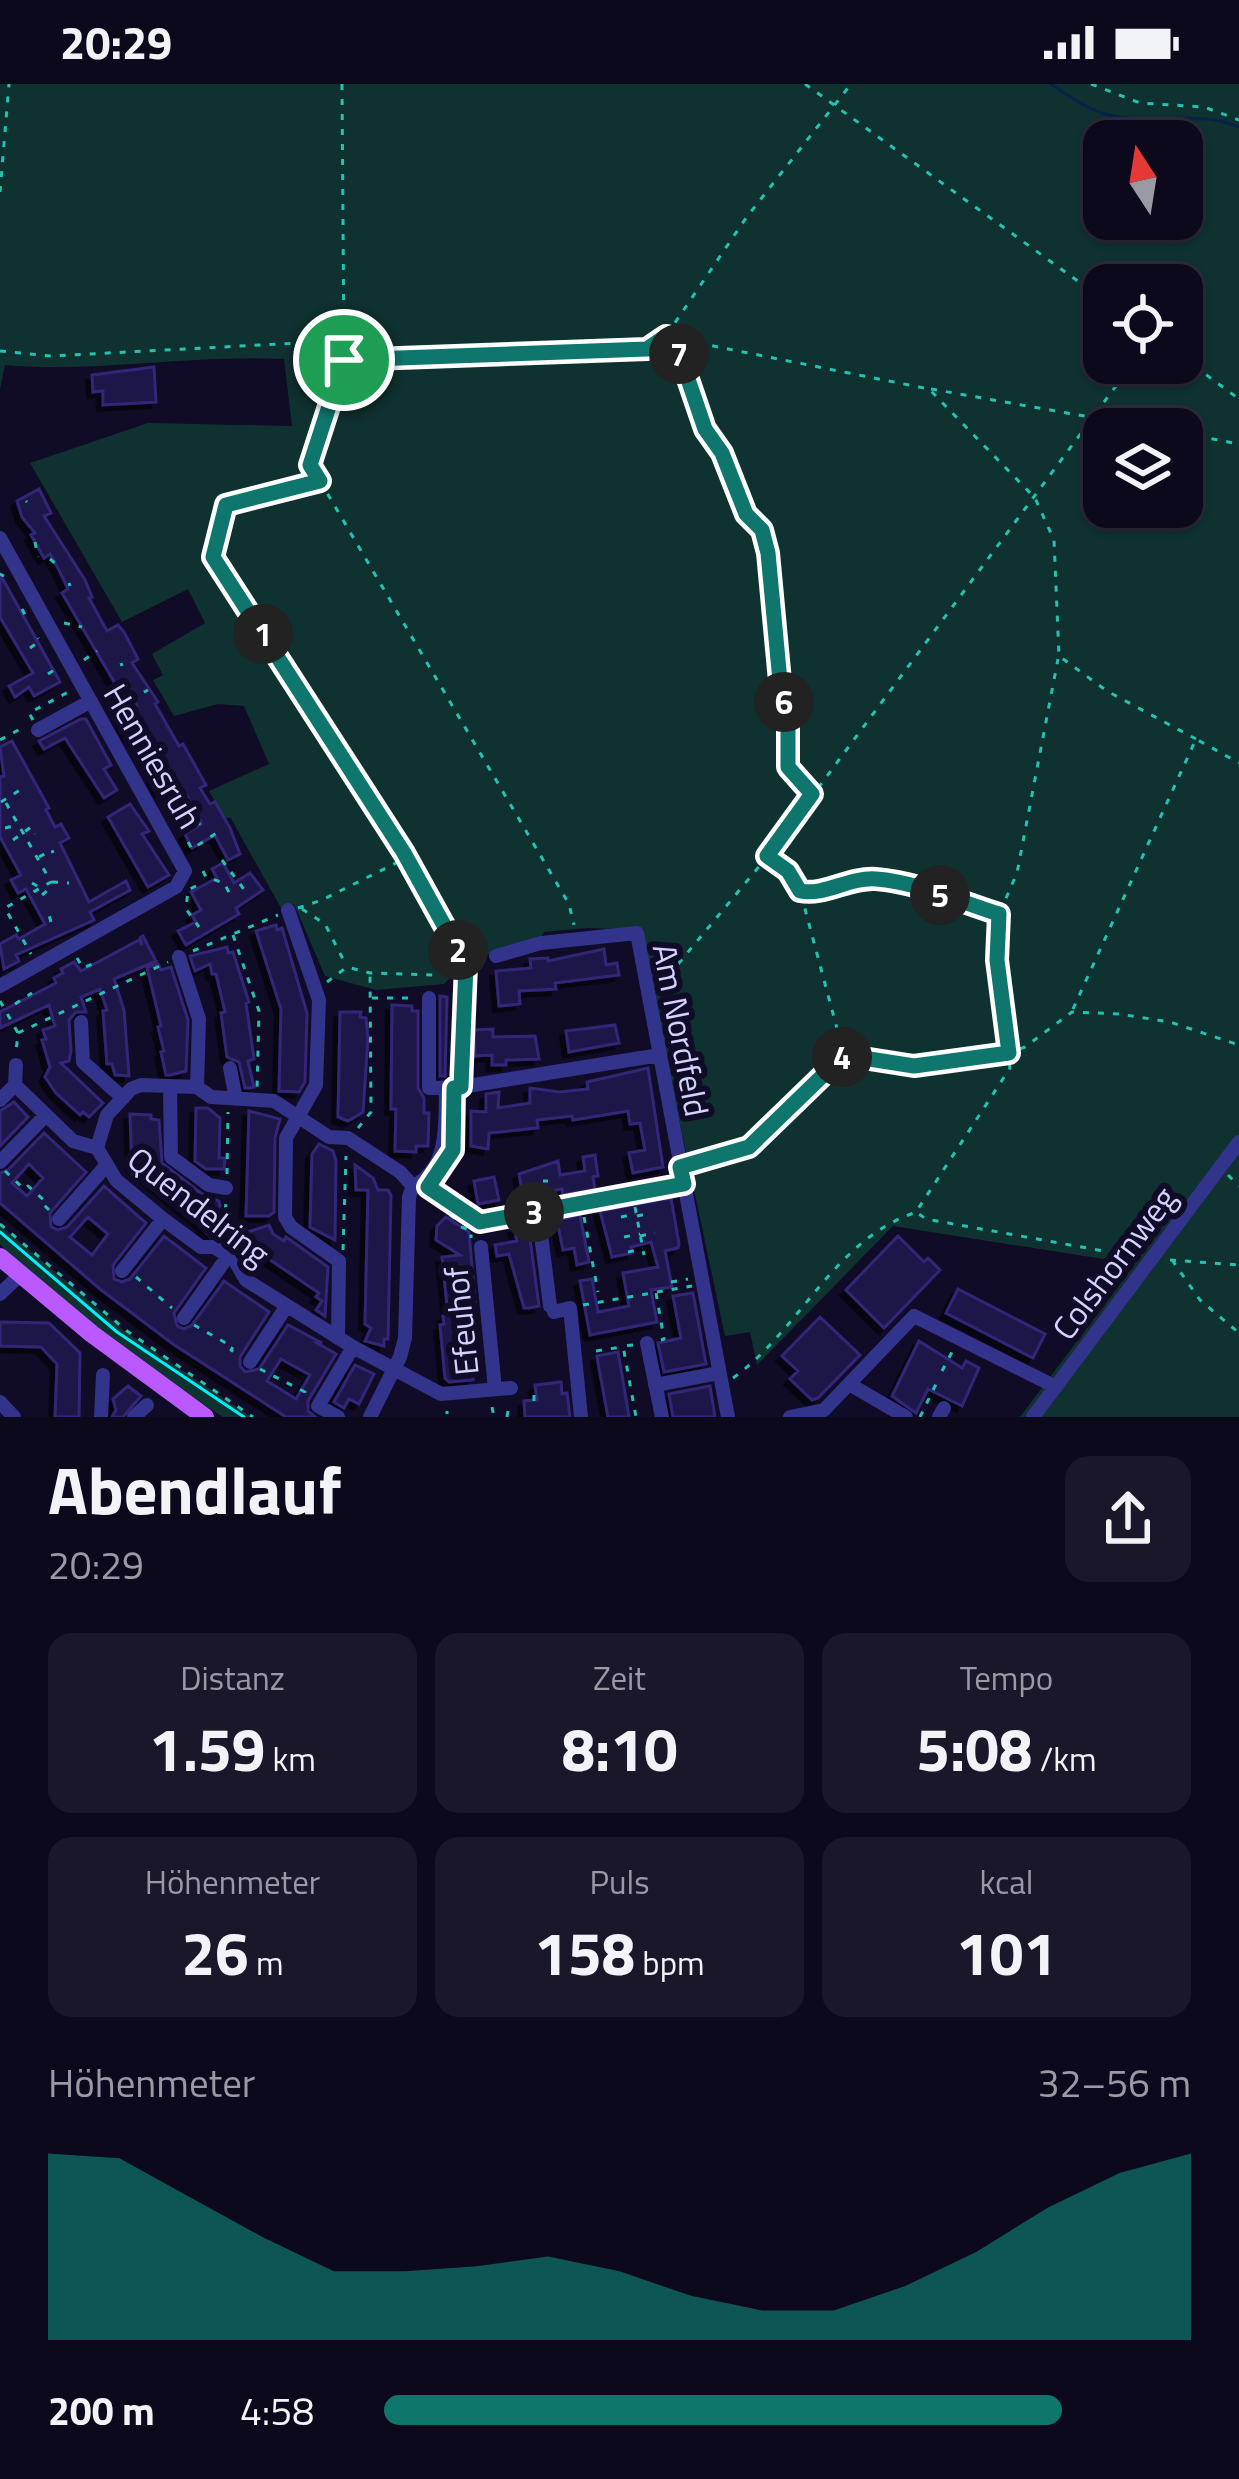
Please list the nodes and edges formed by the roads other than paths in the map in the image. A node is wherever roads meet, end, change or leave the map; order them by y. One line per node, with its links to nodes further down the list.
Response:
1 (0, 538): 2 (street, Henniesruh)
2 (91, 701): 3 (street); 7 (street, Henniesruh)
3 (36, 726)
4 (294, 909): 21 (street)
5 (496, 956): 10 (street, Am Nordfeld)
6 (178, 957): 15 (street)
7 (0, 986)
8 (429, 998): 16 (street)
9 (81, 1022): 17 (street)
10 (660, 1055): 16 (street); 27 (street, Am Nordfeld)
11 (16, 1065): 13 (street)
12 (230, 1068): 18 (street)
13 (15, 1085): 19 (street); 20 (street)
14 (170, 1085): 15 (street, Quendelring); 17 (street, Quendelring); 28 (street)
15 (197, 1087): 18 (street, Quendelring)
16 (453, 1088): 26 (street)
17 (123, 1098): 23 (street, Quendelring)
18 (236, 1099): 21 (street, Quendelring)
19 (0, 1100)
20 (45, 1115): 23 (street); 24 (street)
21 (297, 1117): 26 (street, Quendelring); 41 (street)
22 (1239, 1142): 50 (street, Colshornweg)
23 (97, 1148): 25 (street, Quendelring)
24 (0, 1164)
25 (105, 1167): 30 (street); 31 (street, Quendelring)
26 (417, 1184): 45 (street)
27 (684, 1184): 29 (street); 47 (street, Am Nordfeld)
28 (226, 1188)
29 (538, 1211): 32 (street); 59 (street)
30 (59, 1219)
31 (163, 1219): 34 (street, Quendelring); 36 (street)
32 (475, 1219)
33 (481, 1247): 45 (street, Efeuhof)
34 (228, 1256): 39 (street, Quendelring); 40 (street)
35 (0, 1257): 37 (main road)
36 (122, 1271)
37 (20, 1275): 38 (street); 57 (main road)
38 (0, 1294)
39 (286, 1307): 41 (street, Quendelring); 44 (street)
40 (184, 1318)
41 (338, 1338): 43 (street, Quendelring)
42 (647, 1342): 49 (street)
43 (353, 1347): 45 (street, Quendelring); 53 (street)
44 (250, 1363)
45 (394, 1370): 58 (street)
46 (103, 1375): 55 (street)
47 (721, 1380): 49 (street); 61 (street, Am Nordfeld)
48 (849, 1384): 50 (street); 62 (street); 63 (street)
49 (656, 1385): 60 (street)
50 (1055, 1387): 64 (street, Colshornweg)
51 (0, 1402): 54 (street)
52 (147, 1405): 56 (street)
53 (334, 1416)
54 (14, 1417)
55 (101, 1417)
56 (134, 1417)
57 (206, 1417)
58 (370, 1417)
59 (581, 1417)
60 (662, 1417)
61 (728, 1417)
62 (790, 1417)
63 (907, 1417)
64 (1033, 1417)

